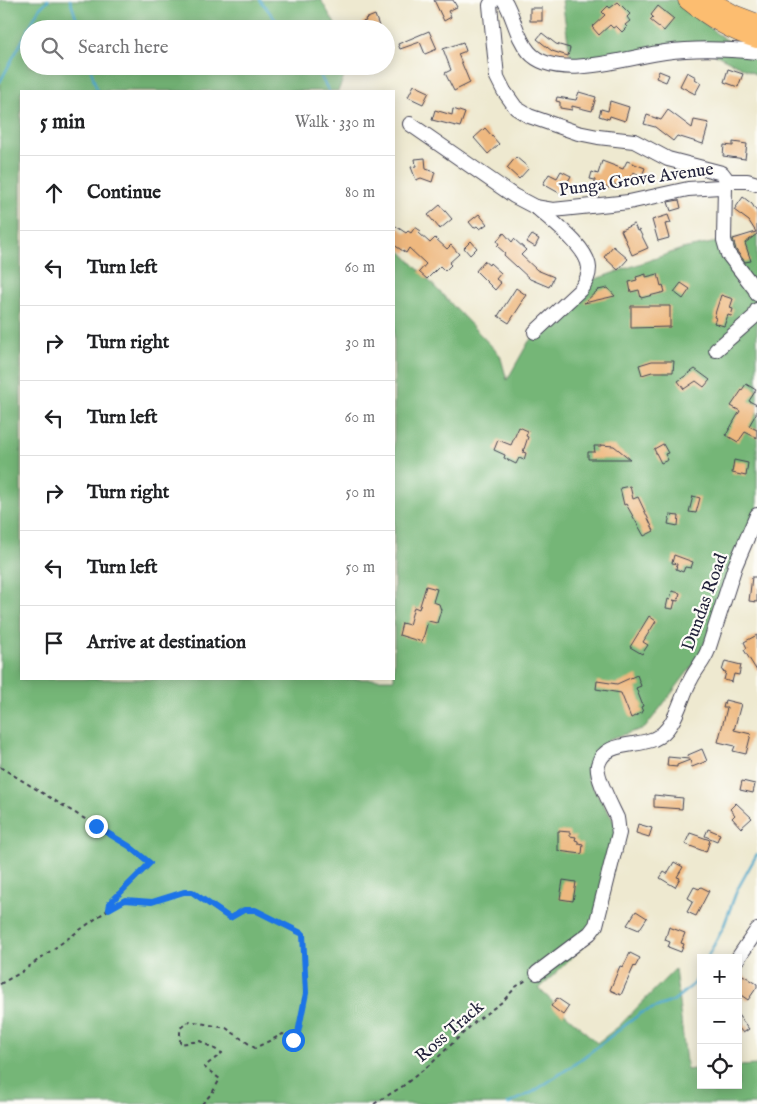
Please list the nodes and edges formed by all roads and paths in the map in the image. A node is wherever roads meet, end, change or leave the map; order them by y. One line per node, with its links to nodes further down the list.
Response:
1 (493, 0): 9 (street, Punga Grove Avenue)
2 (504, 0): 7 (street)
3 (687, 0): 6 (main road)
4 (709, 0): 5 (main road)
5 (757, 23)
6 (757, 39)
7 (757, 52)
8 (410, 124): 11 (street, Punga Grove Avenue)
9 (726, 183): 10 (street); 11 (street, Punga Grove Avenue); 12 (street)
10 (757, 184)
11 (535, 207): 14 (street)
12 (757, 294)
13 (757, 310): 15 (street)
14 (535, 332)
15 (716, 350)
16 (757, 516): 21 (street, Dundas Road)
17 (0, 767): 18 (path)
18 (109, 909): 22 (path); 23 (path)
19 (757, 930): 20 (street)
20 (741, 954)
21 (537, 973): 24 (path, Ross Track)
22 (0, 984)
23 (202, 1104)
24 (374, 1104)

